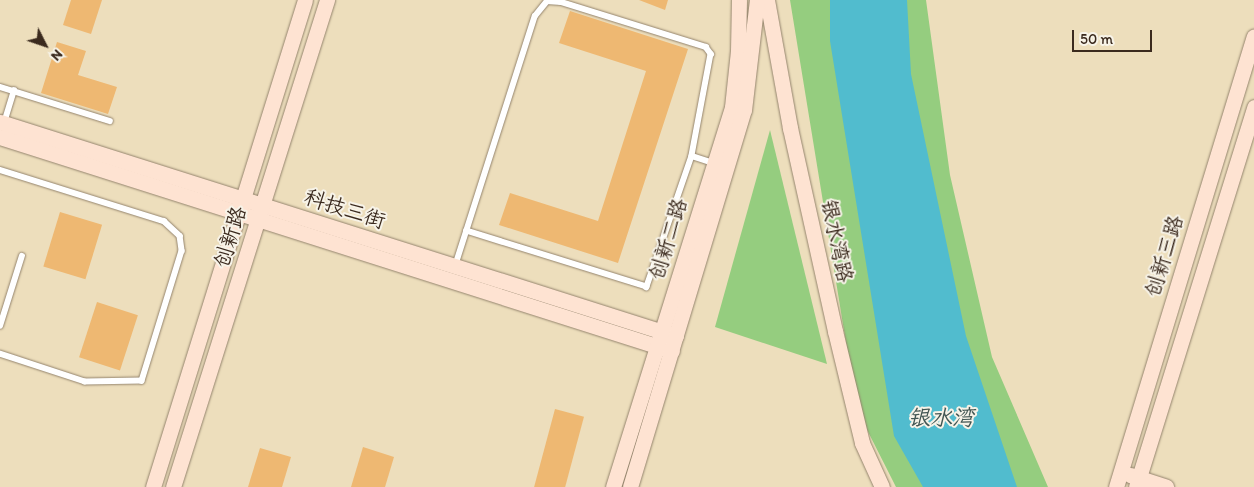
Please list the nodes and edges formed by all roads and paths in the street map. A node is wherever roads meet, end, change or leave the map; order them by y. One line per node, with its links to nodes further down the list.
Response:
1 (304, 0): 15 (street, 创新路)
2 (327, 0): 16 (street, 创新路)
3 (739, 0): 13 (street, 创新二路)
4 (757, 0): 22 (street, 创新二路)
5 (767, 0): 32 (street, 银水湾路)
6 (1254, 37): 26 (street, 创新三路)
7 (0, 87): 8 (lane)
8 (14, 91): 10 (lane); 11 (lane)
9 (1254, 107): 27 (street, 创新三路)
10 (110, 121)
11 (1, 127): 15 (street, 科技三街)
12 (692, 156): 13 (lane); 17 (lane); 17 (lane)
13 (714, 163): 21 (street, 创新二路)
14 (0, 170): 25 (lane)
15 (240, 205): 16 (street, 科技三街); 28 (street, 创新路)
16 (260, 212): 19 (street, 科技三街); 23 (street, 科技三街); 29 (street, 创新路)
17 (466, 231): 19 (lane)
18 (22, 256): 20 (lane)
19 (455, 266): 21 (street, 科技三街)
20 (0, 326)
21 (662, 331): 22 (street, 科技三街); 23 (street, 创新二路)
22 (676, 336): 24 (street, 创新二路)
23 (657, 346): 24 (street, 科技三街); 30 (street, 创新二路)
24 (672, 351): 31 (street, 创新二路)
25 (0, 354)
26 (1118, 480): 27 (street)
27 (1137, 483): 33 (street)
28 (153, 487)
29 (173, 487)
30 (613, 487)
31 (630, 487)
32 (882, 487)
33 (1166, 487)

